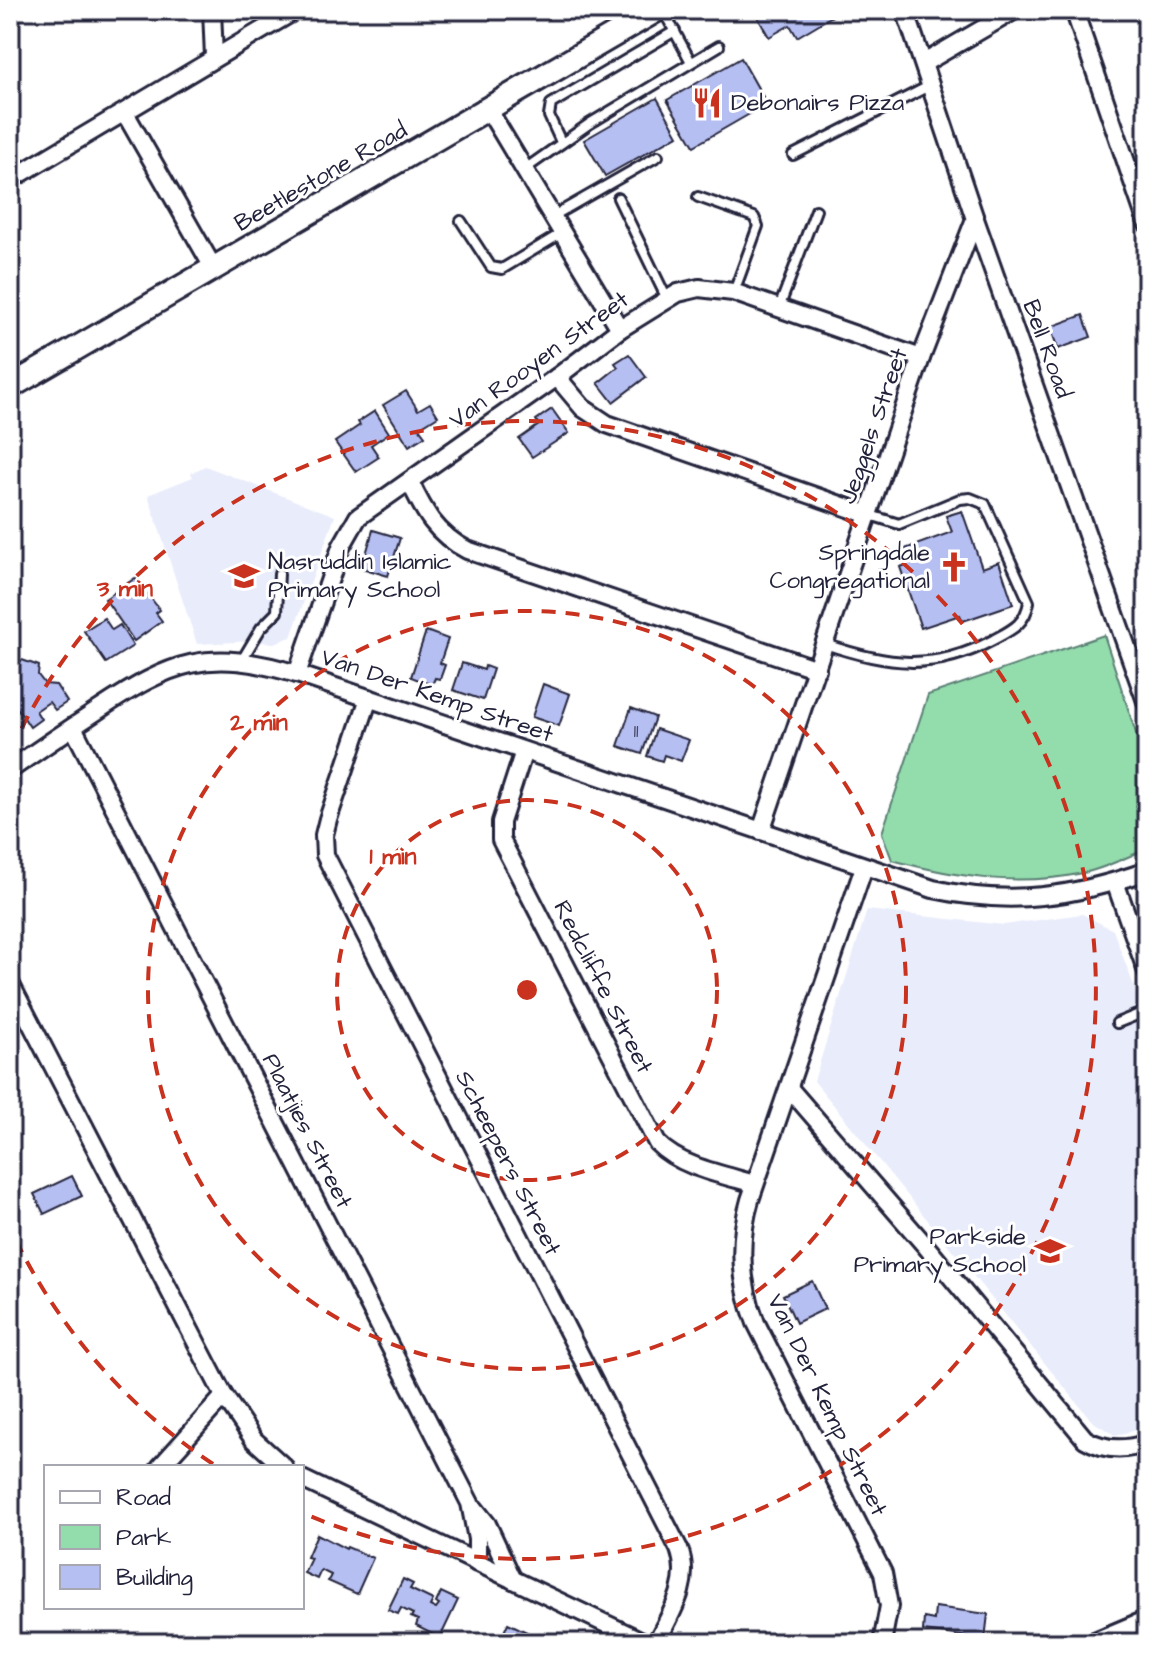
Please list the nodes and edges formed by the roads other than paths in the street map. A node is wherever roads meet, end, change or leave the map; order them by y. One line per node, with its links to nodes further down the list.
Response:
1 (212, 10): 10 (street)
2 (296, 10): 10 (street)
3 (657, 10): 14 (street, Beetlestone Road)
4 (663, 10): 8 (lane)
5 (905, 10): 12 (street, Bell Road)
6 (1015, 10): 12 (street)
7 (1074, 10): 27 (street)
8 (675, 31): 11 (lane); 16 (lane)
9 (719, 46): 11 (lane)
10 (214, 57): 15 (street)
11 (691, 62): 16 (lane)
12 (924, 63): 13 (street, Bell Road)
13 (931, 85): 17 (lane); 25 (street, Bell Road)
14 (488, 109): 19 (street); 29 (street, Beetlestone Road)
15 (125, 113): 20 (street); 29 (street)
16 (561, 142): 19 (lane)
17 (793, 155)
18 (658, 156): 24 (lane)
19 (524, 169): 24 (street)
20 (10, 180)
21 (698, 197): 30 (lane)
22 (618, 198): 31 (lane)
23 (816, 210): 32 (lane)
24 (552, 216): 28 (street)
25 (975, 219): 34 (street, Jeggels Street); 45 (street, Bell Road)
26 (461, 221): 28 (lane)
27 (1147, 223)
28 (562, 233): 33 (street)
29 (214, 269): 36 (street, Beetlestone Road)
30 (733, 292): 31 (street, Van Rooyen Street); 32 (street, Van Rooyen Street)
31 (667, 299): 33 (street, Van Rooyen Street)
32 (779, 308): 34 (street, Van Rooyen Street)
33 (620, 329): 35 (street, Van Rooyen Street)
34 (921, 358): 38 (street, Jeggels Street)
35 (557, 377): 37 (street, Van Rooyen Street); 38 (street)
36 (10, 387)
37 (410, 482): 42 (street); 43 (street, Van Rooyen Street)
38 (869, 515): 40 (street, Jeggels Street); 40 (lane)
39 (279, 574): 41 (lane)
40 (825, 644): 42 (street, Jeggels Street)
41 (242, 660): 43 (street, Van Der Kemp Street); 46 (street, Van Der Kemp Street)
42 (817, 669): 49 (street, Jeggels Street)
43 (297, 674): 44 (street, Van Der Kemp Street)
44 (369, 698): 47 (street, Van Der Kemp Street); 69 (street, Scheepers Street)
45 (1147, 701)
46 (73, 727): 48 (street, Van Der Kemp Street); 64 (street, Plaatjies Street)
47 (524, 751): 49 (street, Van Der Kemp Street); 58 (street, Redcliffe Street)
48 (10, 770)
49 (761, 831): 50 (street, Van Der Kemp Street)
50 (864, 867): 52 (street, Van Der Kemp Street); 57 (street, Van Der Kemp Street)
51 (1147, 871): 52 (street, Van Der Kemp Street)
52 (1115, 882): 53 (street)
53 (1147, 972)
54 (10, 983): 59 (street)
55 (1147, 1011): 56 (lane)
56 (1117, 1023)
57 (789, 1088): 58 (street, Van Der Kemp Street); 60 (street)
58 (755, 1184): 70 (street, Van Der Kemp Street)
59 (224, 1396): 61 (street); 62 (street)
60 (1147, 1443)
61 (162, 1465)
62 (282, 1465)
63 (304, 1480): 65 (street)
64 (471, 1505): 65 (street, Plaatjies Street); 66 (street)
65 (477, 1563): 66 (street)
66 (513, 1580): 68 (street)
67 (1147, 1619): 71 (street)
68 (646, 1643)
69 (656, 1643)
70 (882, 1643)
71 (1090, 1643)

